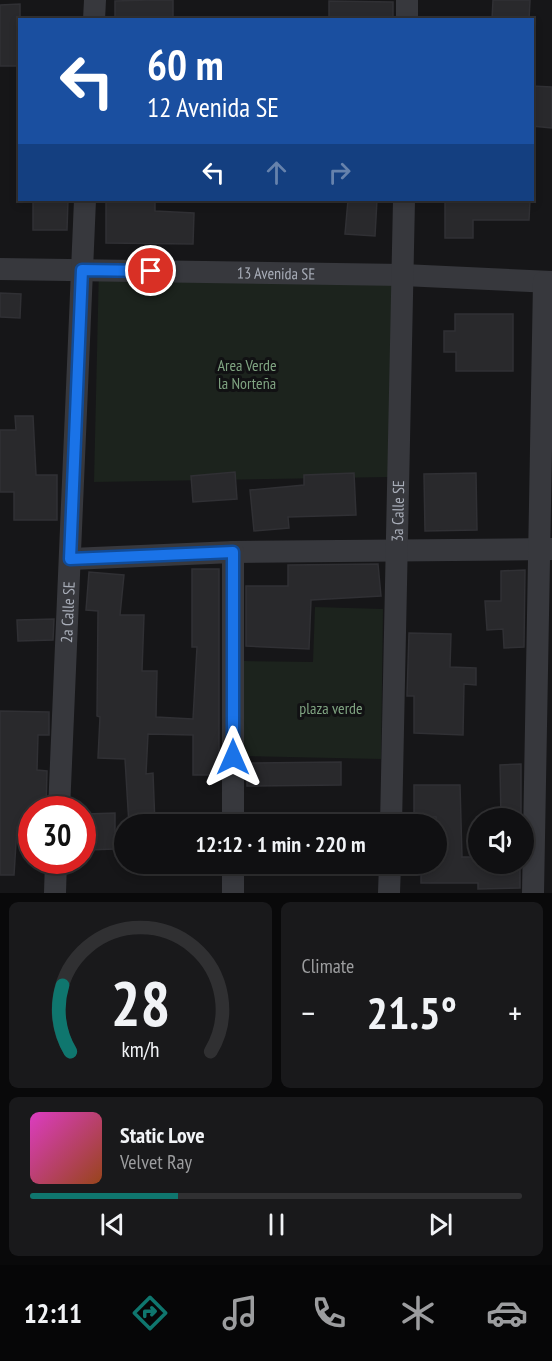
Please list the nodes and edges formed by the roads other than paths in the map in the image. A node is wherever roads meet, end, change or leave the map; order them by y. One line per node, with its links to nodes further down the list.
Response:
1 (95, 0): 3 (street)
2 (407, 0): 4 (street)
3 (94, 18)
4 (407, 18)
5 (85, 201): 8 (street, 2a Calle SE)
6 (404, 201): 9 (street, 3a Calle SE)
7 (0, 269): 8 (street, 13 Avenida SE)
8 (82, 270): 9 (street, 13 Avenida SE); 14 (street, 2a Calle SE)
9 (403, 275): 10 (street, 13 Avenida SE); 12 (street, 3a Calle SE)
10 (548, 282): 11 (street)
11 (545, 549): 12 (street); 15 (street)
12 (398, 551): 13 (street); 18 (street, 3a Calle SE)
13 (233, 552): 14 (street); 17 (street)
14 (70, 559): 16 (street, 2a Calle SE)
15 (544, 736): 25 (street)
16 (60, 796)
17 (233, 814)
18 (391, 814)
19 (56, 874): 22 (street)
20 (233, 874): 23 (street)
21 (390, 874): 24 (street)
22 (55, 893)
23 (232, 893)
24 (389, 893)
25 (532, 893)

